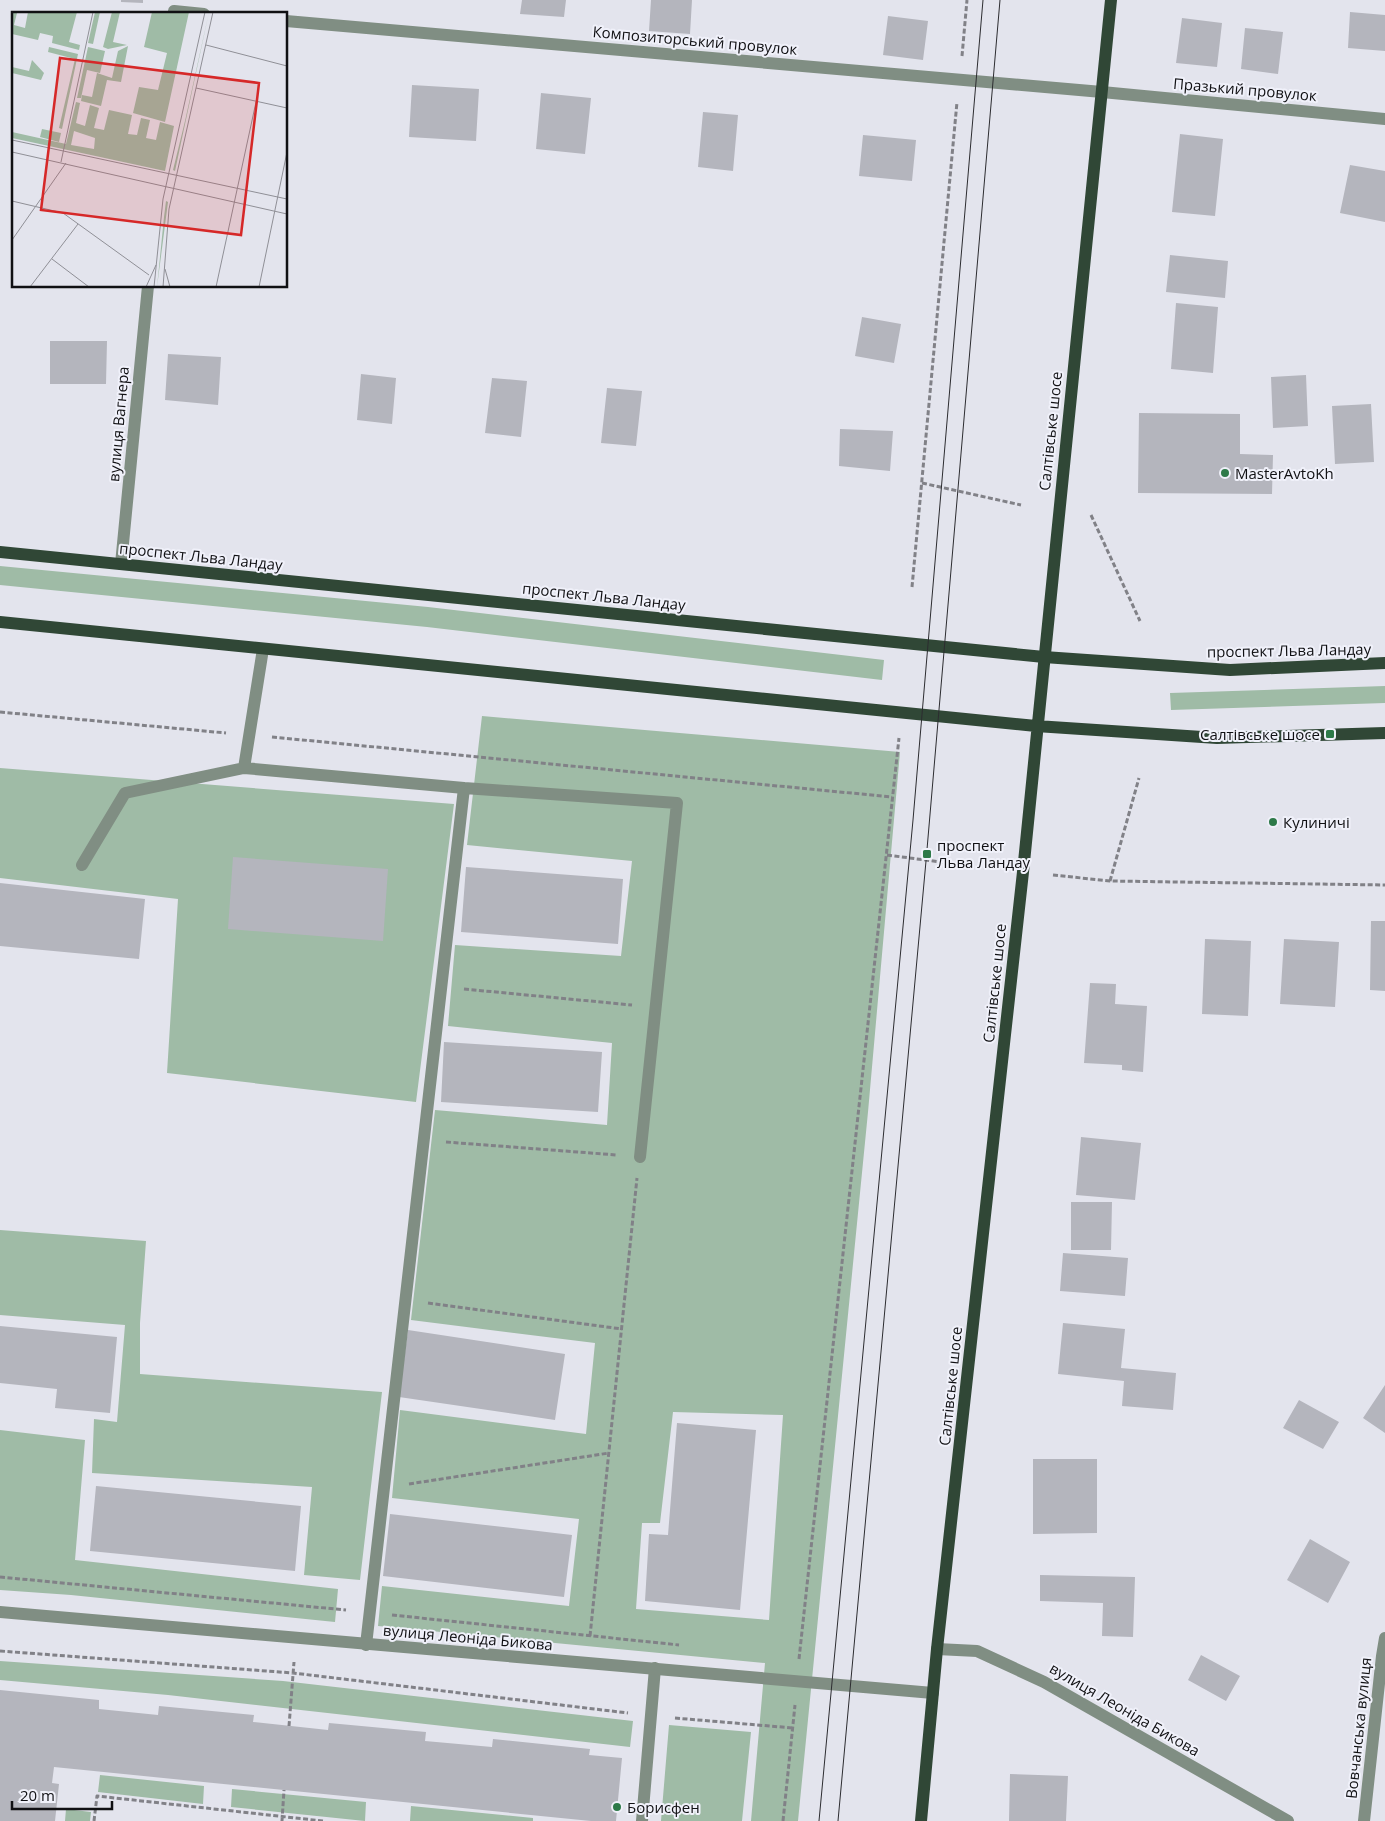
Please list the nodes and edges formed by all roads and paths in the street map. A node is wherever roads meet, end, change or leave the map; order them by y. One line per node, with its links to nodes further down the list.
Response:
1 (968, 0): 6 (path)
2 (1111, 0): 7 (main road, Салтівське шосе)
3 (174, 8): 4 (street)
4 (194, 12)
5 (288, 21): 6 (street, Композиторський провулок)
6 (959, 79): 7 (street, Композиторський провулок); 10 (path)
7 (1102, 92): 8 (street, Празький провулок); 19 (main road, Салтівське шосе)
8 (1385, 119)
9 (148, 288): 14 (street, вулиця Вагнера)
10 (922, 483): 11 (path); 15 (path)
11 (1022, 505)
12 (1091, 515): 16 (path)
13 (0, 552): 14 (main road, проспект Льва Ландау)
14 (121, 564): 19 (main road, проспект Льва Ландау)
15 (912, 587)
16 (1140, 621)
17 (0, 622): 18 (main road)
18 (263, 649): 22 (main road); 24 (street)
19 (1044, 657): 20 (main road, проспект Льва Ландау); 22 (main road, Салтівське шосе)
20 (1385, 663)
21 (0, 712): 24 (path)
22 (1036, 726): 23 (main road); 52 (main road, Салтівське шосе)
23 (1385, 733)
24 (249, 735): 26 (street); 29 (path)
25 (899, 738): 29 (path)
26 (244, 768): 28 (street); 31 (street)
27 (1139, 778): 34 (path)
28 (464, 788): 36 (street); 37 (street)
29 (892, 797): 30 (path)
30 (886, 855): 32 (path); 55 (path)
31 (82, 865)
32 (986, 868)
33 (1052, 875): 34 (path)
34 (1110, 881): 35 (path)
35 (1385, 885)
36 (441, 986): 37 (path); 38 (street)
37 (656, 1007): 39 (street)
38 (423, 1140): 39 (path); 40 (street)
39 (640, 1157): 41 (path)
40 (405, 1300): 41 (path); 43 (street)
41 (622, 1329): 42 (path)
42 (609, 1453): 43 (path); 47 (path)
43 (384, 1488): 46 (street)
44 (0, 1577): 46 (path)
45 (0, 1612): 49 (street, вулиця Леоніда Бикова)
46 (369, 1613): 47 (path); 50 (street)
47 (590, 1636): 51 (path)
48 (1385, 1638): 71 (street, Вовчанська вулиця)
49 (296, 1639): 50 (street, вулиця Леоніда Бикова); 57 (path)
50 (366, 1645): 56 (street, вулиця Леоніда Бикова)
51 (685, 1645)
52 (937, 1649): 59 (main road, Салтівське шосе); 70 (street, вулиця Леоніда Бикова)
53 (0, 1651): 57 (path)
54 (790, 1656): 55 (path)
55 (799, 1657): 58 (path)
56 (655, 1668): 58 (street, вулиця Леоніда Бикова); 60 (street)
57 (294, 1673): 60 (path); 61 (path)
58 (797, 1681): 59 (street, вулиця Леоніда Бикова); 62 (path)
59 (932, 1693): 69 (main road, Салтівське шосе)
60 (651, 1716): 62 (path); 67 (street)
61 (289, 1726)
62 (793, 1728): 68 (path)
63 (284, 1790): 64 (path)
64 (283, 1819): 65 (path); 66 (path)
65 (94, 1821)
66 (323, 1821)
67 (642, 1821)
68 (783, 1821)
69 (921, 1821)
70 (1288, 1821)
71 (1364, 1821)

